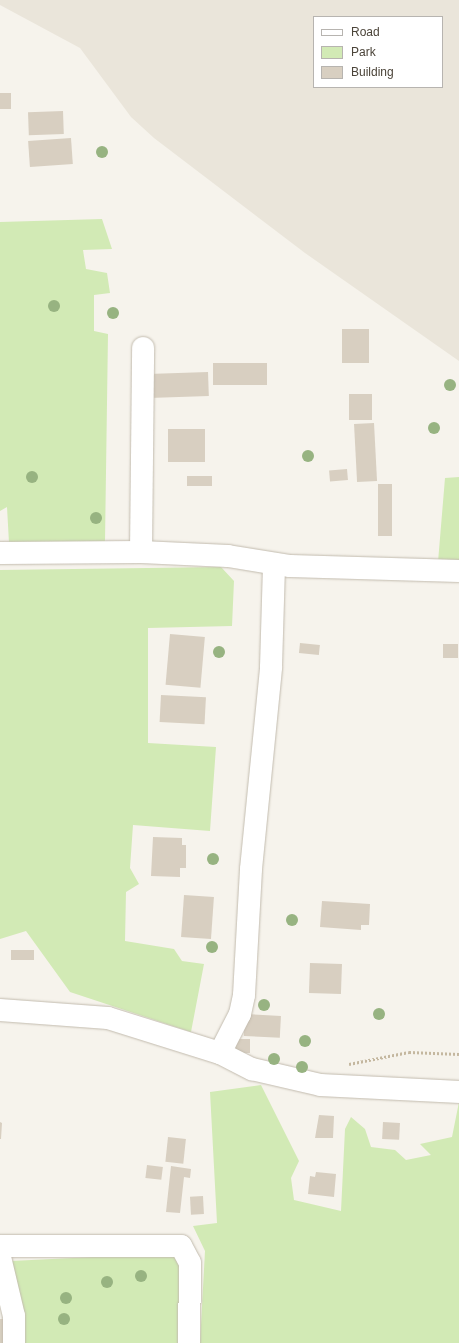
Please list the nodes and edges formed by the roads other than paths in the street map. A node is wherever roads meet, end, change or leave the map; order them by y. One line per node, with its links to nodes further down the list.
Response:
1 (143, 348): 2 (street)
2 (141, 552): 3 (street); 4 (street)
3 (0, 553)
4 (274, 564): 5 (street); 9 (street)
5 (459, 571)
6 (0, 1010): 7 (street)
7 (29, 1011): 8 (street); 9 (street)
8 (0, 1022)
9 (220, 1053): 10 (street)
10 (459, 1092)
11 (0, 1246): 14 (street)
12 (0, 1258): 13 (street)
13 (14, 1343)
14 (189, 1343)

